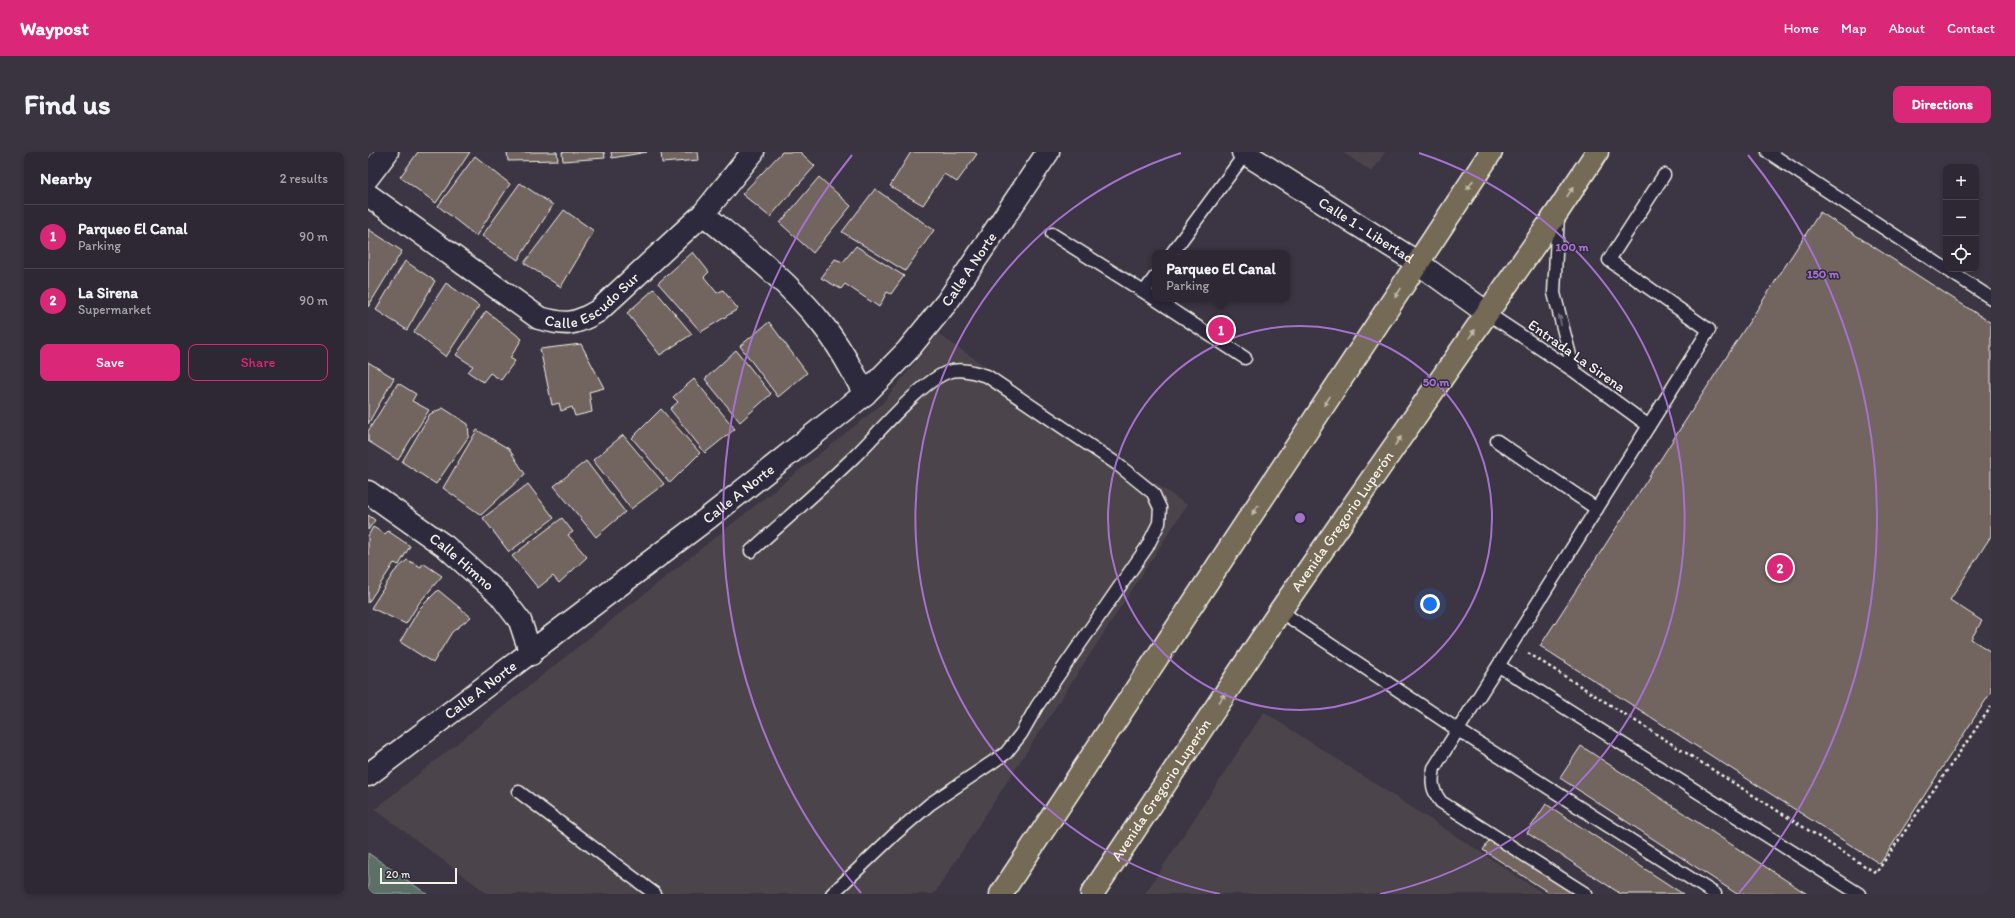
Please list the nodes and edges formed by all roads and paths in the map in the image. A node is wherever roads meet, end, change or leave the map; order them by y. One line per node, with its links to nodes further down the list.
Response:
1 (387, 152): 9 (street)
2 (753, 152): 12 (street, Calle Escudo Sur)
3 (1048, 152): 26 (street, Calle A Norte)
4 (1491, 152): 15 (main road, one-way to 15)
5 (1597, 152): 11 (main road, Avenida Gregorio Luperón, one-way to 5)
6 (1768, 152): 16 (lane)
7 (1244, 153): 14 (lane); 15 (street, Calle 1 - Libertad)
8 (1664, 175): 27 (lane)
9 (368, 177)
10 (368, 195): 12 (street, Calle Escudo Sur)
11 (1558, 211): 23 (main road, Avenida Gregorio Luperón); 25 (lane, one-way to 11)
12 (703, 214): 26 (street)
13 (1052, 234): 19 (lane)
14 (1174, 250)
15 (1418, 263): 23 (street, Calle 1 - Libertad); 42 (main road, one-way to 42)
16 (1943, 267)
17 (1951, 272): 21 (lane)
18 (1152, 281): 19 (lane)
19 (1144, 292): 20 (lane)
20 (1152, 297)
21 (1991, 298)
22 (1160, 302): 24 (lane)
23 (1487, 313): 25 (lane, Entrada La Sirena); 32 (main road, Avenida Gregorio Luperón, one-way to 23)
24 (1245, 358)
25 (1574, 371): 27 (lane, Entrada La Sirena)
26 (865, 394): 34 (street, Calle A Norte)
27 (1649, 426): 30 (lane)
28 (1497, 441): 30 (lane)
29 (368, 492): 34 (street, Calle Himno)
30 (1597, 509): 33 (lane)
31 (751, 551): 41 (lane)
32 (1280, 612): 37 (lane); 43 (main road, Avenida Gregorio Luperón, one-way to 32)
33 (1512, 643): 35 (lane); 36 (path)
34 (531, 654): 38 (street, Calle A Norte)
35 (1499, 666): 37 (lane); 46 (lane)
36 (1991, 707)
37 (1458, 730): 44 (lane); 45 (lane)
38 (368, 775)
39 (519, 792): 40 (lane)
40 (655, 894)
41 (832, 894)
42 (1001, 894)
43 (1092, 894)
44 (1586, 894)
45 (1715, 894)
46 (1859, 894)

